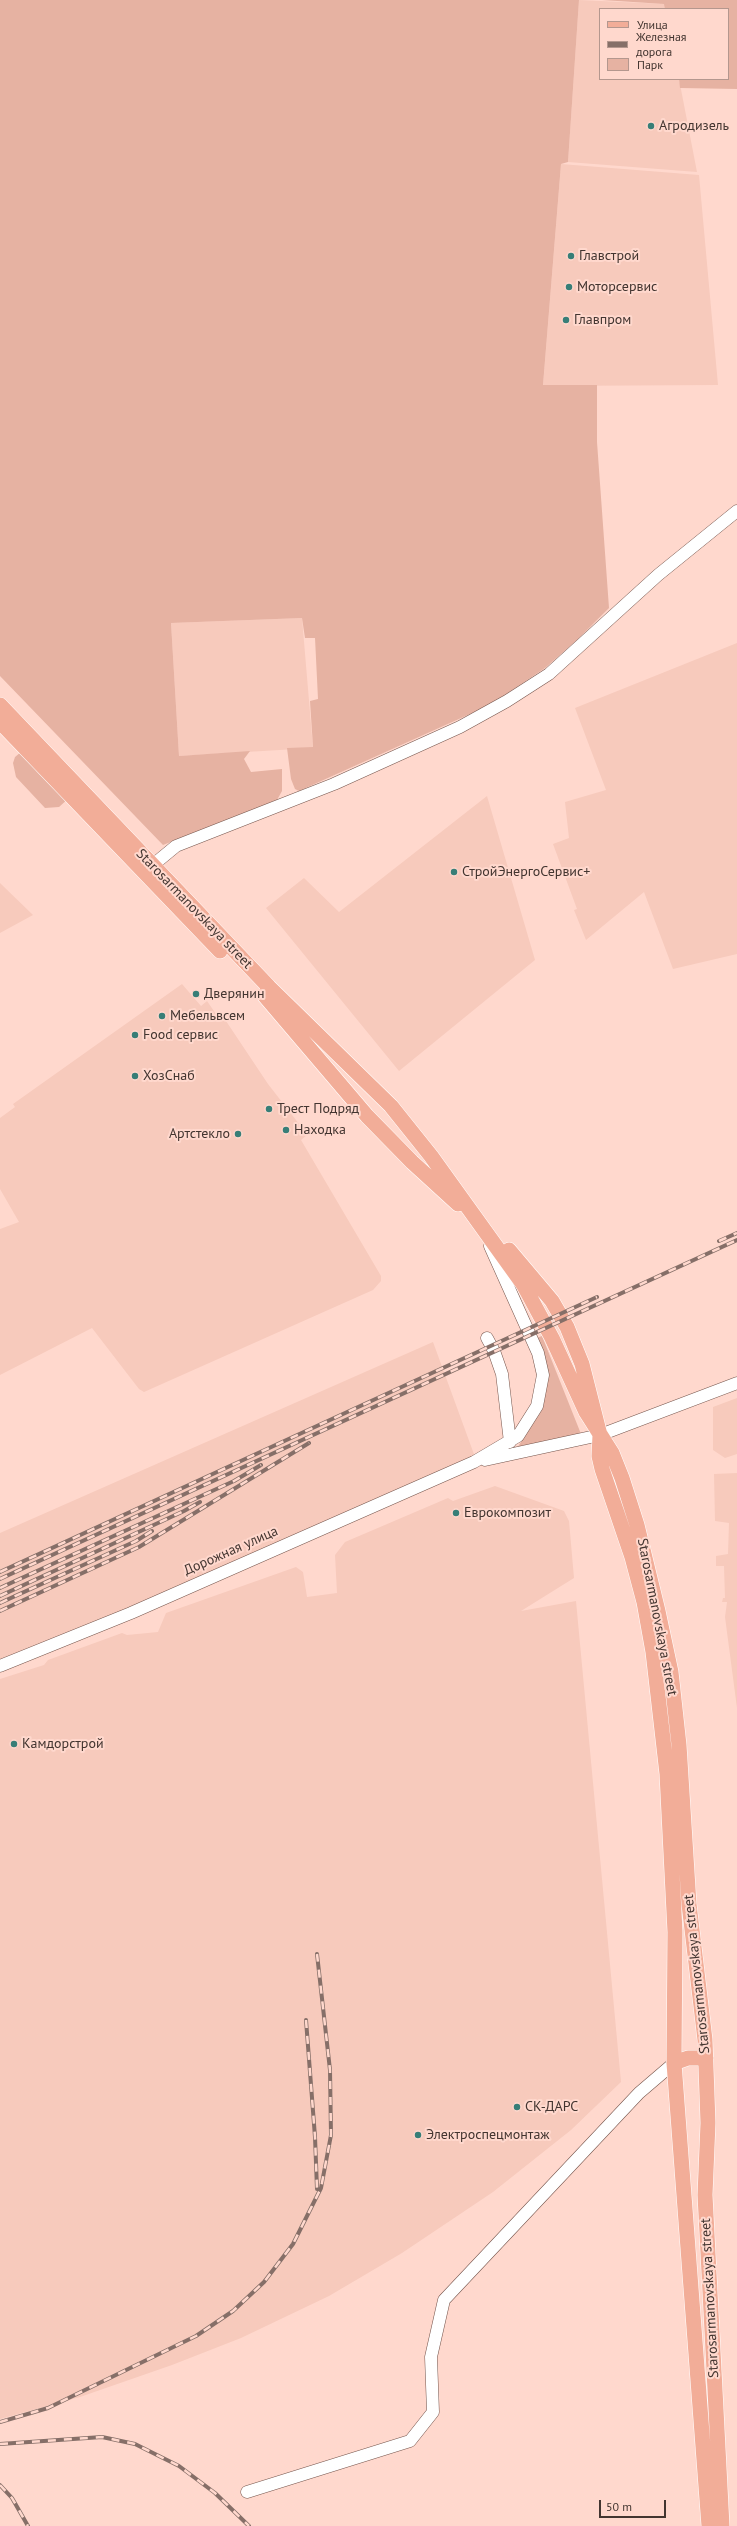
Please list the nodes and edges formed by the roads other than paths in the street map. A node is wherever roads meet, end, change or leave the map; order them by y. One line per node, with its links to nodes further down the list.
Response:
1 (737, 511): 4 (street)
2 (0, 704): 4 (main road, Starosarmanovskaya street)
3 (0, 722): 6 (main road, Starosarmanovskaya street)
4 (153, 865): 5 (main road, Starosarmanovskaya street)
5 (391, 1106): 6 (main road); 7 (main road, Starosarmanovskaya street)
6 (367, 1116): 7 (main road, Starosarmanovskaya street)
7 (480, 1223): 10 (main road, Starosarmanovskaya street); 11 (street)
8 (487, 1338): 11 (street)
9 (737, 1383): 10 (street)
10 (600, 1435): 12 (street); 14 (main road, Starosarmanovskaya street); 15 (main road, Starosarmanovskaya street)
11 (510, 1442): 12 (street)
12 (474, 1462): 13 (street, Дорожная улица)
13 (0, 1666)
14 (706, 2058): 15 (main road); 18 (main road, Starosarmanovskaya street)
15 (674, 2063): 16 (street); 17 (main road, Starosarmanovskaya street)
16 (247, 2492)
17 (709, 2526)
18 (722, 2526)

